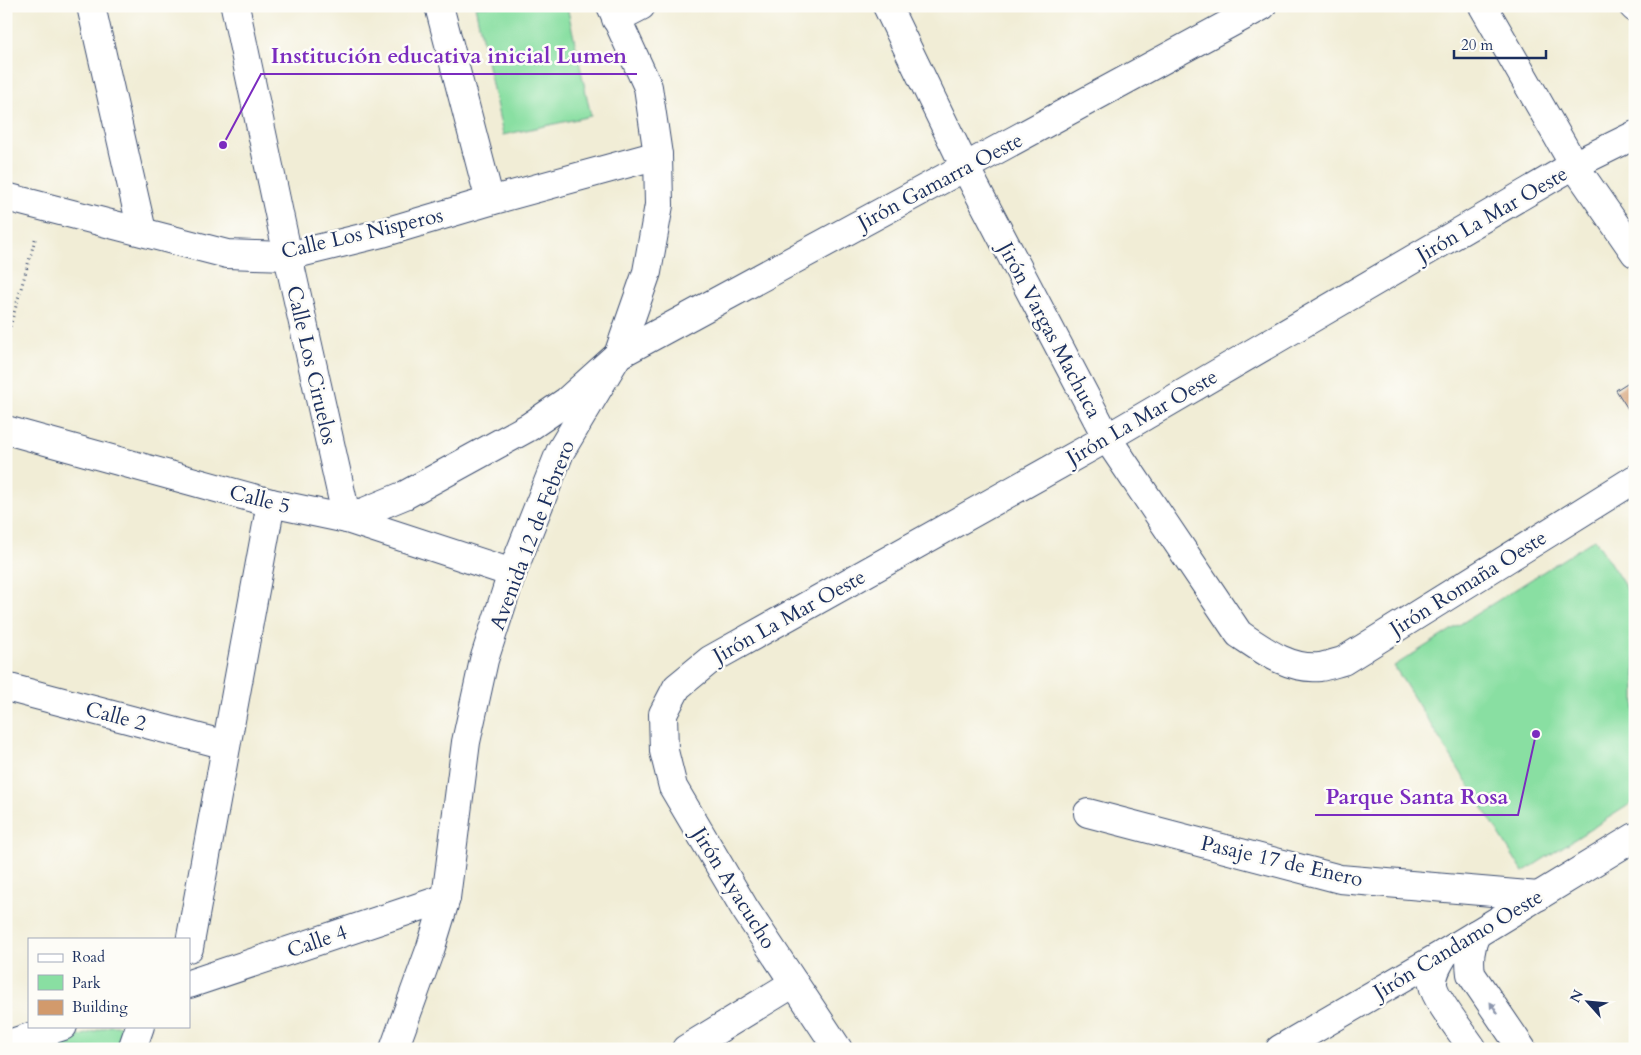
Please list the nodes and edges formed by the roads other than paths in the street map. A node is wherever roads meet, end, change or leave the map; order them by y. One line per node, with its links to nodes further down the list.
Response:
1 (91, 6): 15 (street)
2 (235, 6): 17 (street, Calle Los Ciruelos)
3 (439, 6): 14 (street)
4 (641, 6): 8 (street)
5 (887, 6): 12 (street, Jirón Vargas Machuca)
6 (1262, 6): 12 (street, Jirón Gamarra Oeste)
7 (1483, 6): 11 (street)
8 (614, 13): 10 (street, Avenida 12 de Febrero)
9 (1635, 135): 11 (street, Jirón La Mar Oeste)
10 (658, 155): 14 (street, Calle Los Nisperos); 18 (street, Avenida 12 de Febrero)
11 (1574, 166): 16 (street); 20 (street, Jirón La Mar Oeste)
12 (965, 167): 18 (street, Jirón Gamarra Oeste); 20 (street, Jirón Vargas Machuca)
13 (6, 198): 15 (street, Calle Los Nisperos)
14 (490, 201): 17 (street, Calle Los Nisperos)
15 (142, 231): 17 (street, Calle Los Nisperos)
16 (1635, 254)
17 (288, 256): 23 (street, Calle Los Ciruelos)
18 (618, 355): 23 (street, Jirón Gamarra Oeste); 24 (street, Avenida 12 de Febrero)
19 (6, 430): 22 (street, Calle 5)
20 (1107, 438): 25 (street, Jirón Vargas Machuca); 27 (street, Jirón La Mar Oeste)
21 (1635, 479): 25 (street, Jirón Romaña Oeste)
22 (271, 503): 23 (street, Calle 5); 28 (street)
23 (347, 519): 24 (street, Calle 5)
24 (512, 573): 32 (street, Avenida 12 de Febrero)
25 (1294, 665)
26 (6, 687): 28 (street, Calle 2)
27 (663, 714): 36 (street, Jirón Ayacucho)
28 (226, 745): 34 (street)
29 (1088, 813): 31 (street, Pasaje 17 de Enero)
30 (1635, 837): 31 (street, Jirón Candamo Oeste)
31 (1539, 896): 33 (street, Jirón Candamo Oeste)
32 (446, 898): 37 (street, Calle 4); 42 (street, Avenida 12 de Febrero)
33 (1476, 934): 35 (street, Jirón Candamo Oeste); 47 (street, one-way to 33)
34 (190, 943)
35 (1446, 953): 45 (street, Jirón Candamo Oeste); 46 (street)
36 (794, 983): 43 (street); 44 (street, Jirón Ayacucho)
37 (190, 984)
38 (57, 1028): 40 (street)
39 (139, 1028): 41 (street)
40 (6, 1045)
41 (132, 1049)
42 (394, 1049)
43 (686, 1049)
44 (838, 1049)
45 (1280, 1049)
46 (1473, 1049)
47 (1522, 1049)

